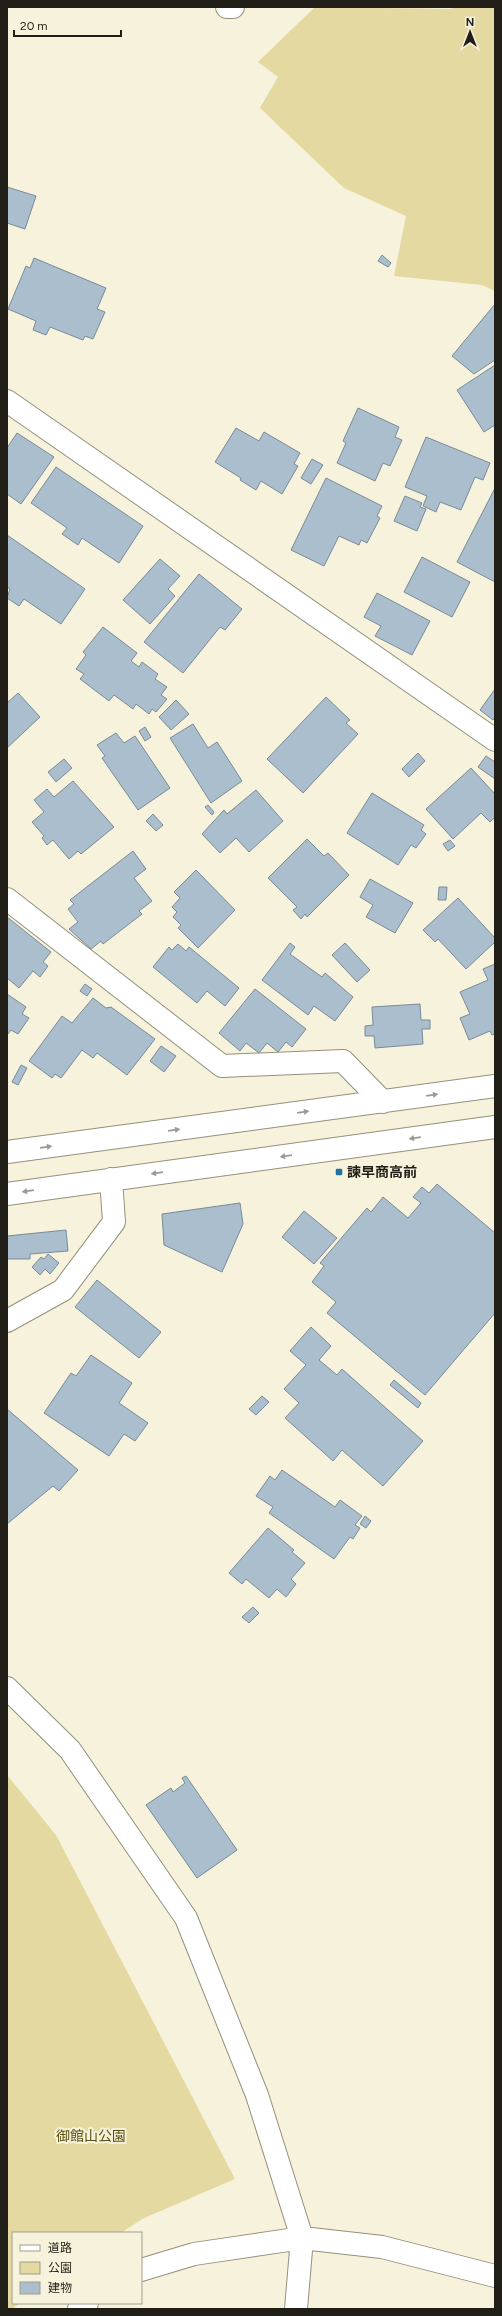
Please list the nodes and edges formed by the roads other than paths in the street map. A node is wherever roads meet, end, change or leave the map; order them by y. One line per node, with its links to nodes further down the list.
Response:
1 (227, 7): 2 (street)
2 (232, 7)
3 (7, 401): 4 (street)
4 (495, 740)
5 (7, 899): 7 (street)
6 (495, 1086): 7 (street, one-way to 6)
7 (383, 1102): 9 (street, one-way to 7)
8 (495, 1127): 10 (street, one-way to 10)
9 (7, 1152)
10 (111, 1180): 11 (street, one-way to 11); 12 (street)
11 (7, 1194)
12 (7, 1321)
13 (7, 1688): 14 (street)
14 (302, 2238): 15 (street); 16 (street); 17 (street)
15 (142, 2270)
16 (495, 2276)
17 (296, 2309)

